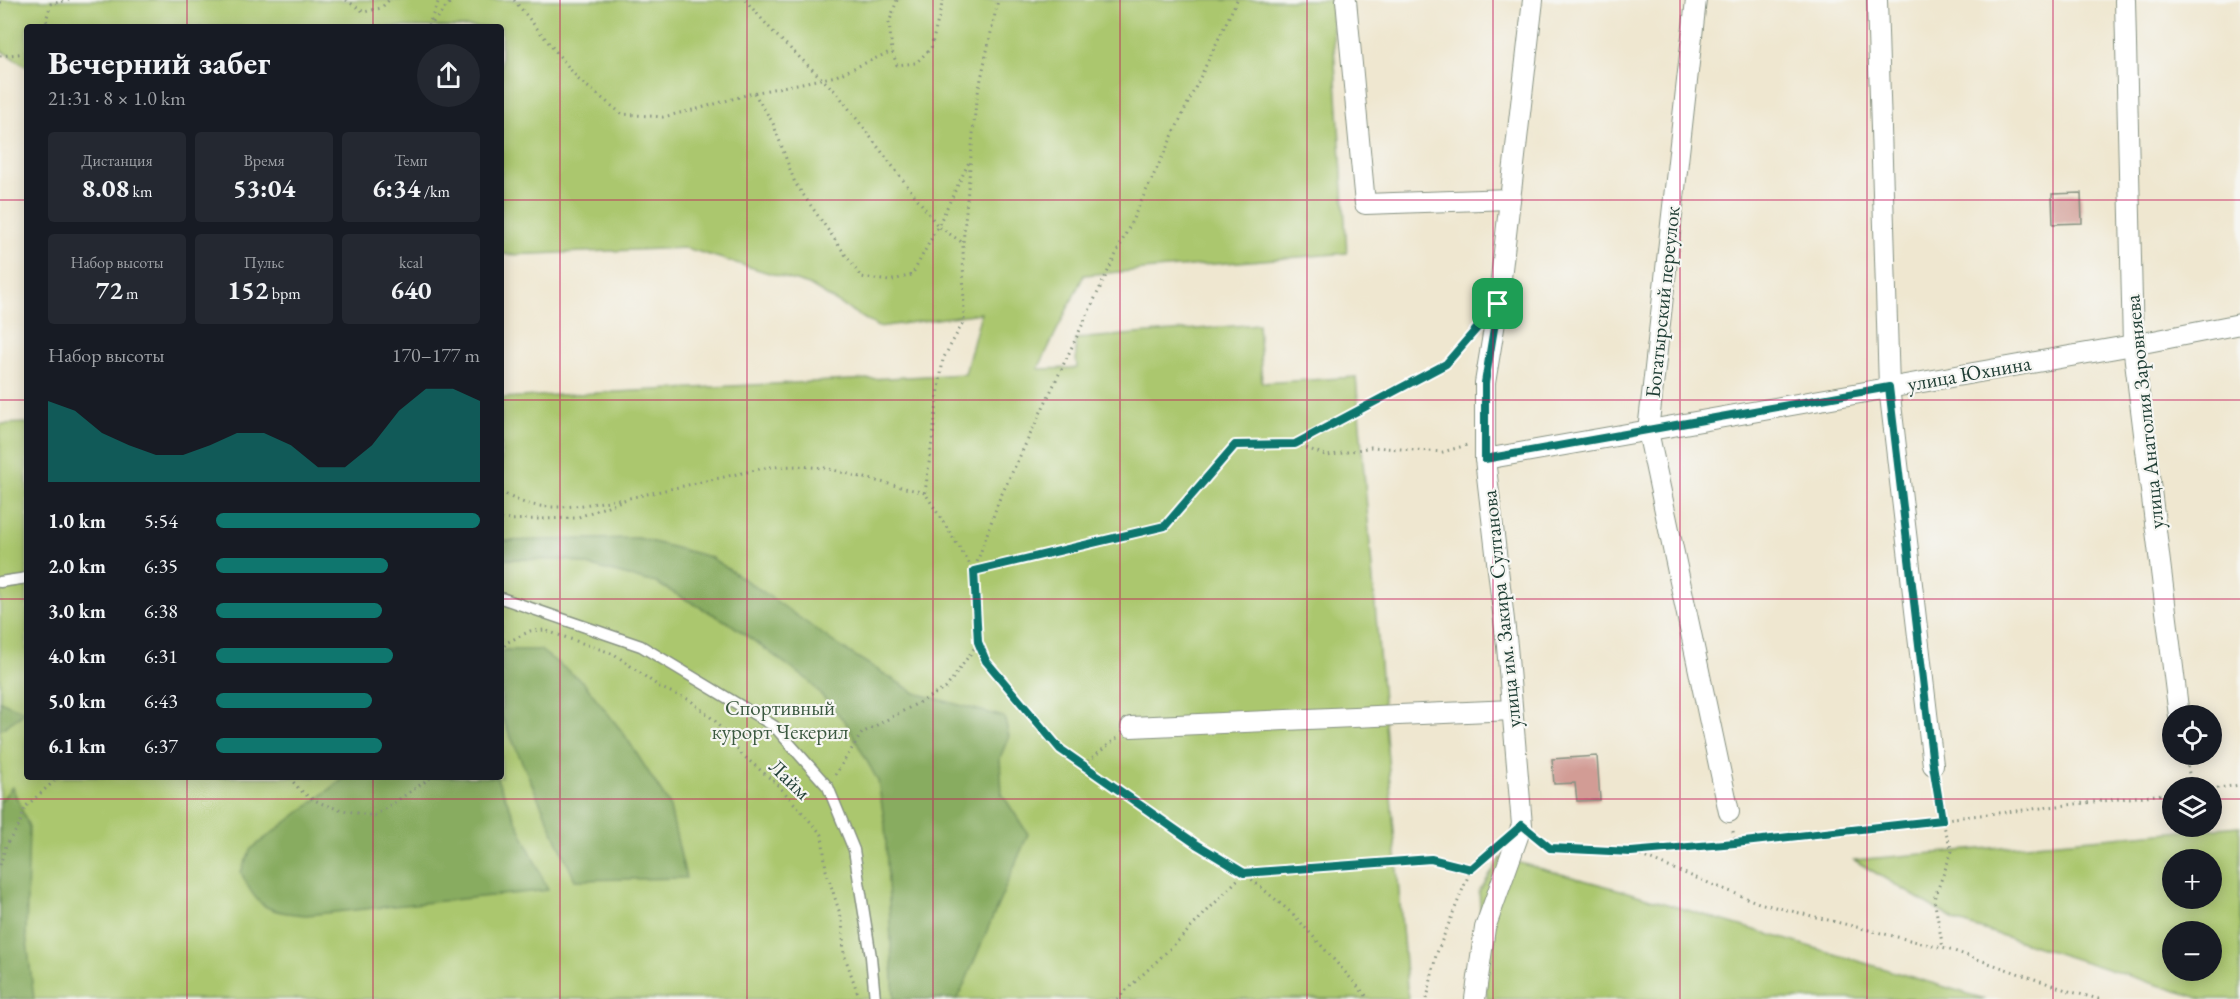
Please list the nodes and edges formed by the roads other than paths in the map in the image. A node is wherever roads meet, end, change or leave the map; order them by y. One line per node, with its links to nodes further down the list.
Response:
1 (1346, 0): 6 (street)
2 (1533, 0): 6 (street, улица им. Закира Султанова)
3 (1696, 0): 10 (street, Богатырский переулок)
4 (1877, 0): 9 (street)
5 (2125, 0): 8 (street, улица Анатолия Заровняева)
6 (1510, 199): 11 (street, улица им. Закира Султанова)
7 (2240, 324): 8 (street, улица Юхнина)
8 (2133, 345): 9 (street, улица Юхнина); 15 (street, улица Анатолия Заровняева)
9 (1889, 387): 10 (street, улица Юхнина); 18 (street)
10 (1648, 430): 11 (street, улица Юхнина); 19 (street, Богатырский переулок)
11 (1485, 459): 16 (street, улица им. Закира Султанова)
12 (24, 578): 13 (lane)
13 (0, 582)
14 (504, 599): 20 (lane)
15 (2178, 705)
16 (1512, 711): 17 (street); 21 (street, улица им. Закира Султанова)
17 (1131, 727)
18 (1933, 765)
19 (1729, 812)
20 (874, 999)
21 (1476, 999)

